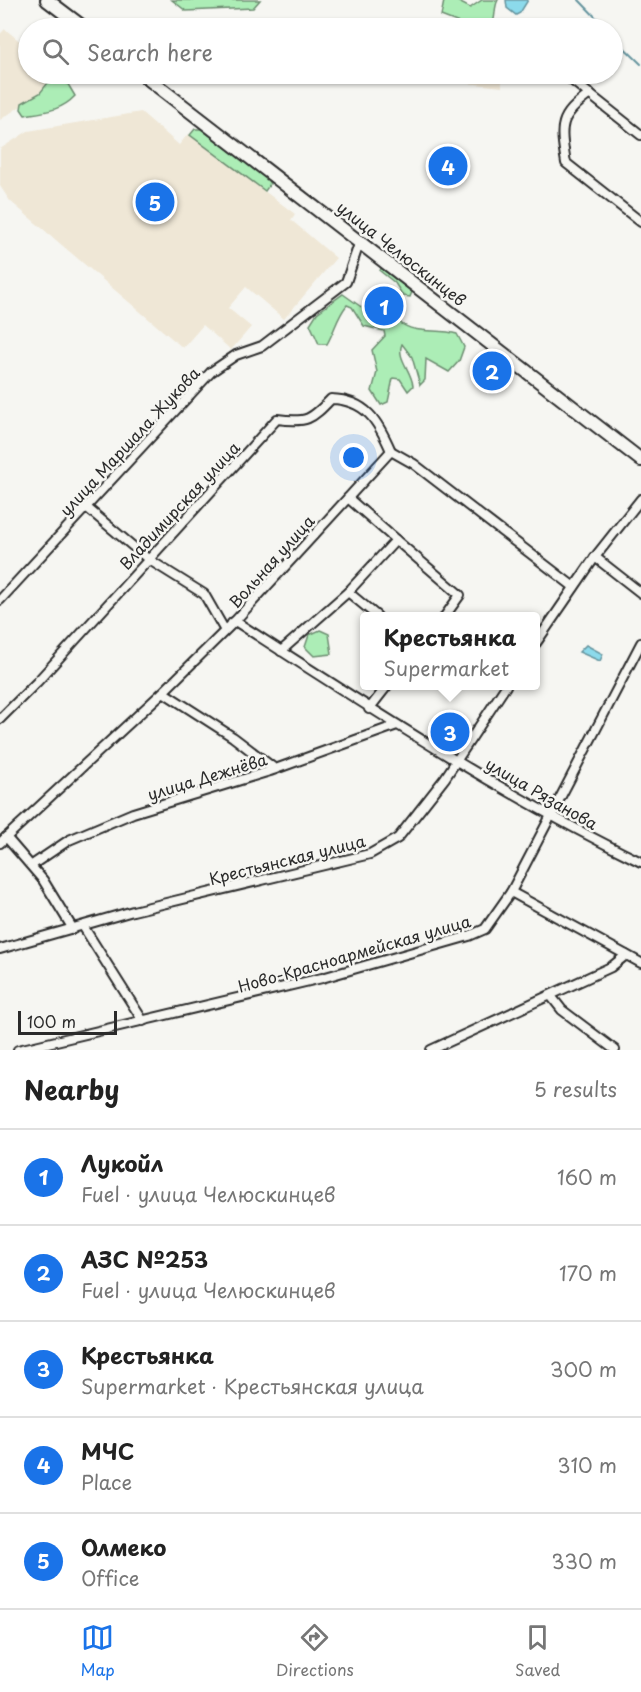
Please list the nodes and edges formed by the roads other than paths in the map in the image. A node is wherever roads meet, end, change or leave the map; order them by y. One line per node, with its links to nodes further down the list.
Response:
1 (47, 0): 2 (main road)
2 (71, 18)
3 (155, 84): 8 (main road, улица Челюскинцев)
4 (577, 84): 5 (street)
5 (590, 94): 6 (street); 7 (street)
6 (641, 135)
7 (641, 222)
8 (360, 241): 10 (main road, улица Челюскинцев); 13 (street, улица Маршала Жукова)
9 (391, 450): 11 (street, Вольная улица); 16 (street, Владимирская улица); 17 (street)
10 (641, 460)
11 (348, 498): 14 (street); 23 (street, Вольная улица)
12 (641, 499): 15 (street)
13 (86, 507): 16 (street); 20 (street, улица Маршала Жукова)
14 (396, 540): 18 (street); 22 (street)
15 (595, 557): 17 (street); 19 (street)
16 (147, 559): 24 (street); 32 (street, Владимирская улица)
17 (574, 587): 25 (street)
18 (348, 592): 21 (street); 27 (street)
19 (641, 593)
20 (0, 600)
21 (372, 612)
22 (448, 612)
23 (235, 621): 24 (street); 27 (street, улица Рязанова)
24 (224, 629): 30 (street, Вольная улица)
25 (540, 637)
26 (641, 643): 36 (street, Ново-Красноармейская улица)
27 (281, 651): 31 (street, улица Рязанова)
28 (384, 690): 31 (street)
29 (503, 690): 34 (street, Крестьянская улица)
30 (163, 692): 35 (street); 37 (street, Вольная улица)
31 (369, 709): 33 (street, улица Рязанова)
32 (0, 719)
33 (397, 725): 34 (street, улица Рязанова); 35 (street, улица Дежнёва)
34 (456, 759): 36 (street, улица Рязанова); 41 (street, Крестьянская улица)
35 (275, 769): 39 (street, улица Дежнёва)
36 (551, 817): 38 (street, улица Рязанова); 40 (street, Ново-Красноармейская улица)
37 (3, 840): 39 (street)
38 (641, 862)
39 (32, 865): 42 (street)
40 (511, 892): 44 (street); 47 (street, Ново-Красноармейская улица)
41 (82, 926): 42 (street, Крестьянская улица); 47 (street)
42 (72, 929): 43 (street, Крестьянская улица)
43 (0, 949)
44 (626, 955): 45 (street); 46 (street)
45 (641, 963)
46 (551, 996): 49 (street); 50 (street)
47 (143, 1021): 48 (street, Ново-Красноармейская улица)
48 (18, 1050)
49 (431, 1050)
50 (615, 1050)

